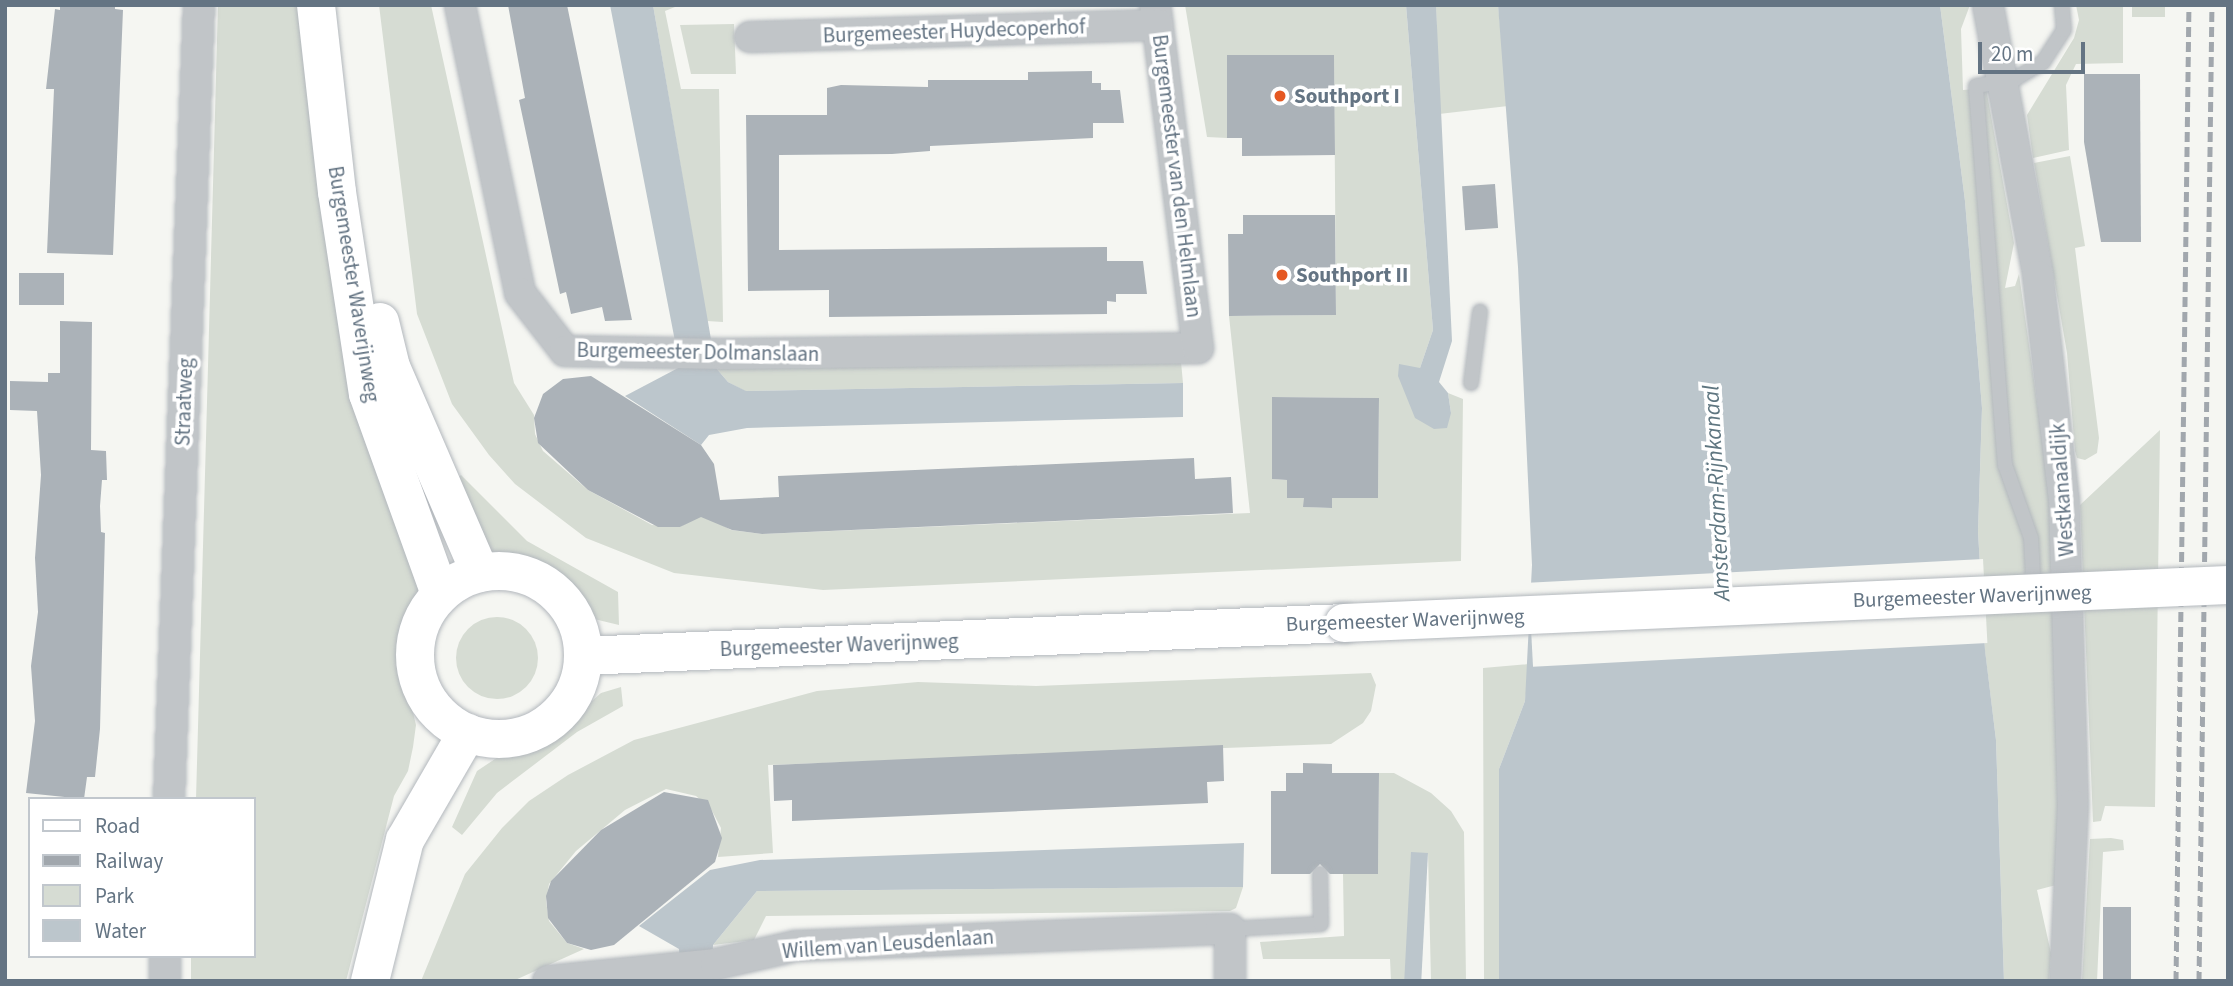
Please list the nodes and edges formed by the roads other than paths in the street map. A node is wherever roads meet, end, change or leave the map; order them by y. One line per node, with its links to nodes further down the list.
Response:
1 (198, 5): 19 (street, Straatweg)
2 (316, 5): 15 (main road, Burgemeester Waverijnweg)
3 (335, 5): 13 (main road, Burgemeester Waverijnweg)
4 (460, 5): 11 (street, Burgemeester Dolmanslaan)
5 (1989, 5): 9 (street, Westkanaaldijk)
6 (2062, 5): 9 (lane)
7 (1157, 15): 8 (street, Burgemeester Huydecoperhof); 11 (street, Burgemeester van den Helmlaan)
8 (750, 37)
9 (2002, 81): 16 (lane); 27 (street, Westkanaaldijk)
10 (1480, 312): 12 (lane)
11 (1198, 348)
12 (1471, 383)
13 (480, 573): 15 (main road); 17 (main road)
14 (2228, 585): 16 (main road, Burgemeester Waverijnweg, bridge)
15 (440, 594): 18 (main road)
16 (2034, 594): 17 (main road, Burgemeester Waverijnweg, bridge)
17 (583, 656): 18 (main road)
18 (467, 733): 24 (main road)
19 (169, 797)
20 (1320, 874): 21 (lane)
21 (1230, 929): 25 (street, Willem van Leusdenlaan); 26 (street)
22 (165, 958): 23 (street)
23 (165, 981)
24 (370, 981)
25 (548, 981)
26 (1230, 981)
27 (2065, 981)

